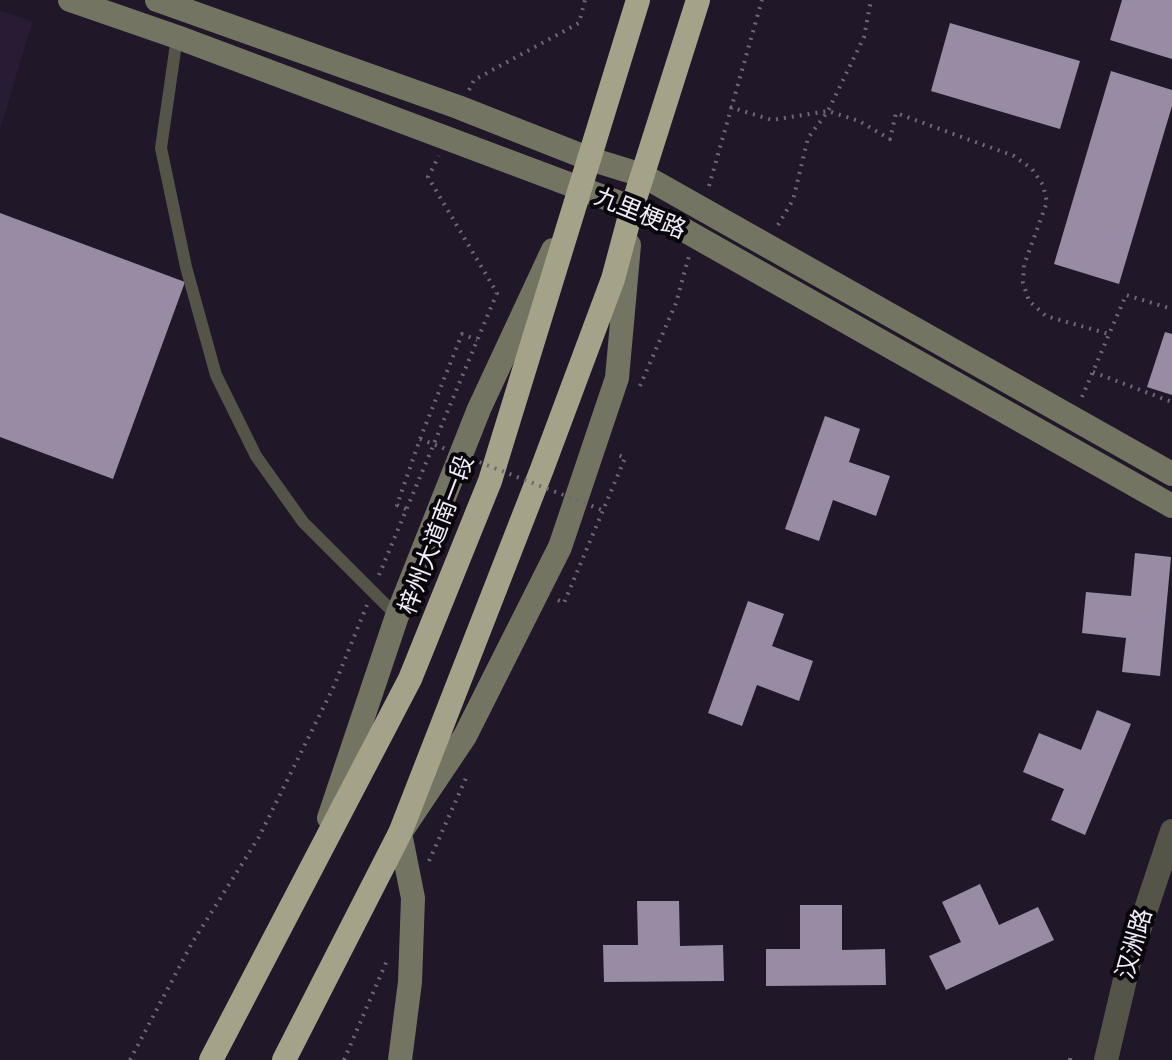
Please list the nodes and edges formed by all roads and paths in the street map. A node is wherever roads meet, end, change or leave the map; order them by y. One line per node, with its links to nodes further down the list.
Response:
1 (70, 0): 7 (street, 九里梗路)
2 (157, 0): 9 (street, 九里梗路)
3 (585, 0): 9 (path)
4 (638, 0): 12 (highway, 梓州大道南一段)
5 (698, 0): 13 (highway)
6 (871, 0): 10 (path)
7 (177, 37): 11 (street, 九里梗路); 28 (lane)
8 (730, 107): 10 (path)
9 (461, 108): 12 (street, 九里梗路)
10 (828, 111): 16 (path); 18 (path)
11 (447, 139): 14 (street, 九里梗路); 19 (path)
12 (590, 159): 13 (street, 九里梗路); 14 (highway, 梓州大道南一段)
13 (642, 175): 15 (highway); 25 (street, 九里梗路)
14 (581, 190): 15 (street, 九里梗路); 29 (street); 32 (highway, 梓州大道南一段)
15 (632, 208): 26 (street, 九里梗路); 31 (highway); 31 (street)
16 (777, 227)
17 (1172, 309): 18 (path)
18 (1109, 334): 20 (path)
19 (477, 340): 23 (path); 27 (path)
20 (1093, 372): 21 (path); 22 (path)
21 (1082, 397)
22 (1172, 402)
23 (420, 439): 24 (path, bridge); 27 (path)
24 (611, 451)
25 (1172, 474)
26 (1172, 506)
27 (406, 509): 28 (path)
28 (372, 592): 29 (lane); 33 (path)
29 (397, 616): 32 (street)
30 (1172, 831): 37 (street, 汉洲路)
31 (400, 833): 35 (highway); 36 (street)
32 (317, 857): 34 (highway, 梓州大道南一段)
33 (130, 1060)
34 (211, 1060)
35 (284, 1060)
36 (400, 1060)
37 (1106, 1060)

